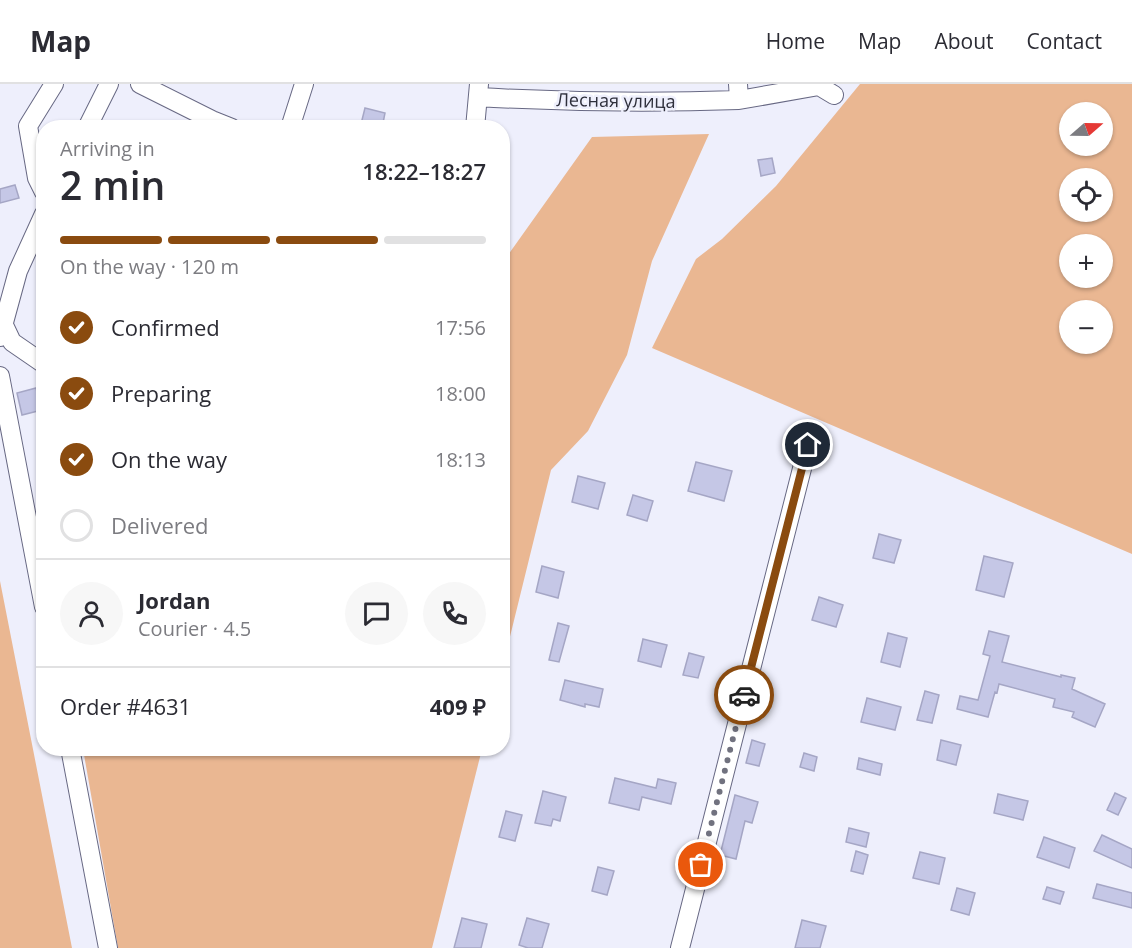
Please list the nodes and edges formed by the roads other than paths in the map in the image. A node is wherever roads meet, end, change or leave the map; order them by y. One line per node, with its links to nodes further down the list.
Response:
1 (54, 84): 12 (street)
2 (109, 84): 8 (street)
3 (140, 84): 9 (street)
4 (304, 84): 10 (street)
5 (478, 90): 6 (street, Лесная улица); 11 (street)
6 (739, 92): 7 (street, Лесная улица)
7 (834, 95)
8 (91, 120)
9 (212, 120)
10 (293, 120)
11 (476, 120)
12 (36, 172)
13 (36, 232): 14 (street)
14 (2, 330): 15 (street)
15 (36, 358)
16 (0, 376): 18 (street)
17 (808, 445): 21 (street)
18 (36, 565)
19 (72, 756): 20 (street)
20 (108, 948)
21 (680, 948)

